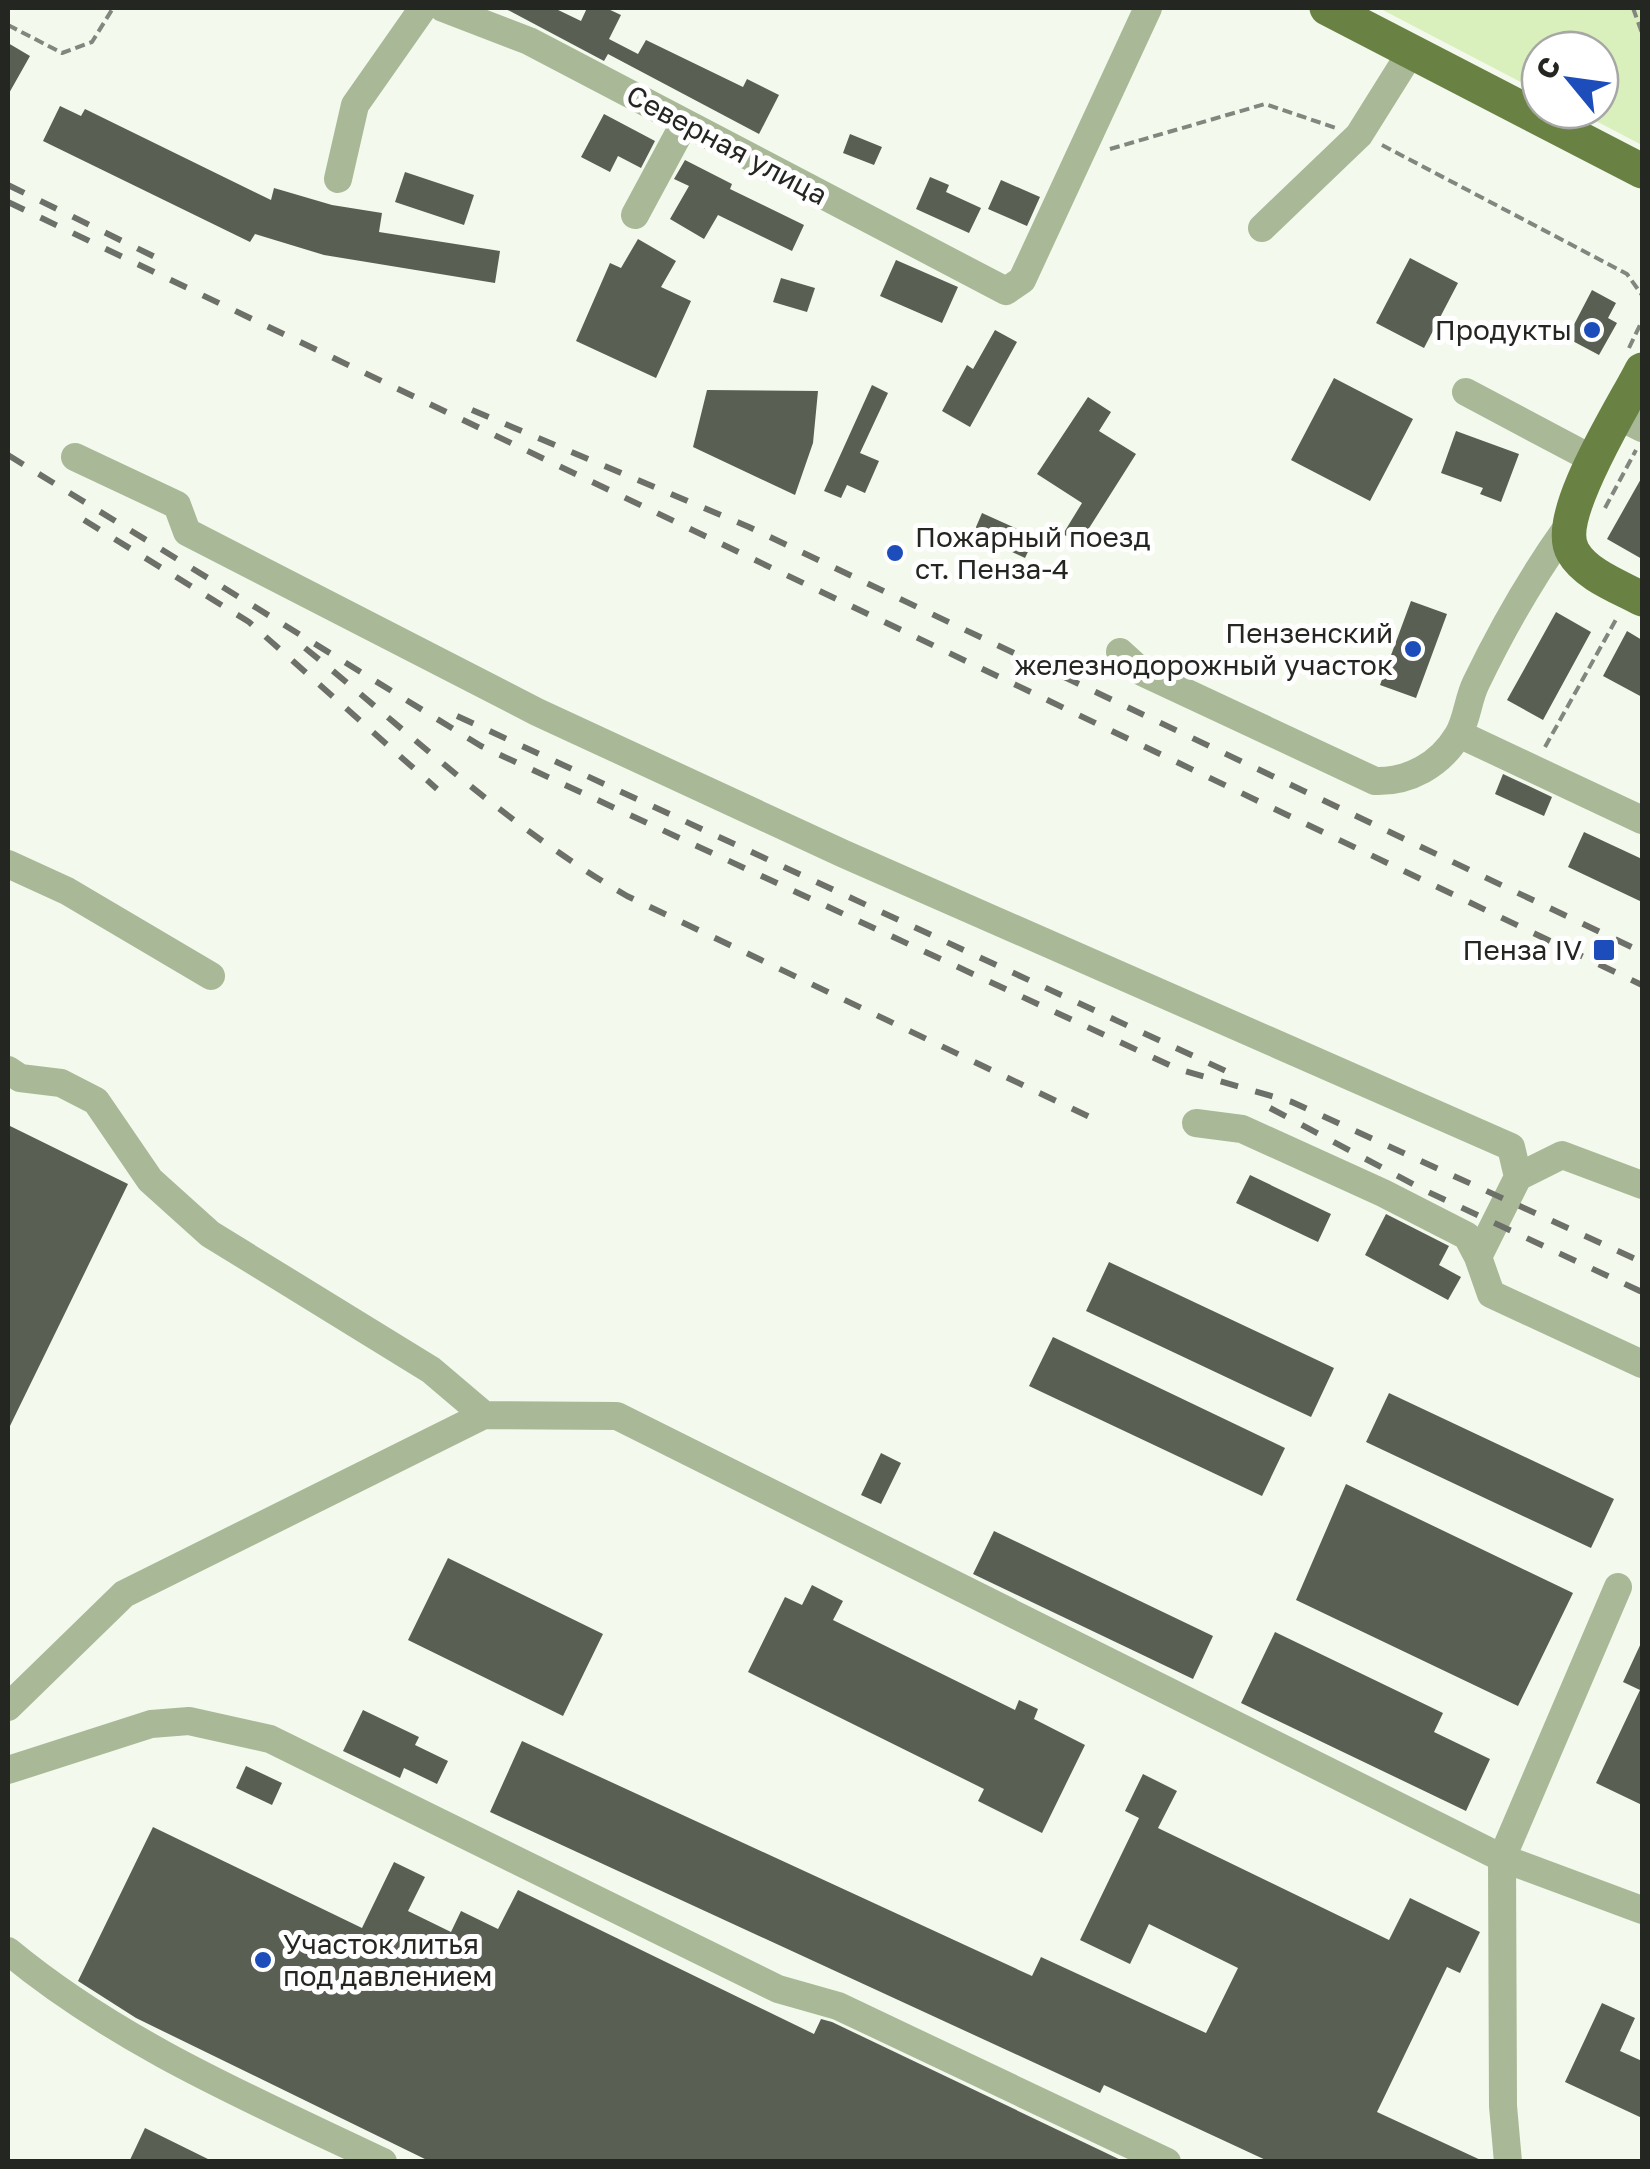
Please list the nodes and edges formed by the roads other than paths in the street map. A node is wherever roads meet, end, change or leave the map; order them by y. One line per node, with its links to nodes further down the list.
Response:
1 (424, 8): 8 (street)
2 (443, 8): 6 (street, Северная улица)
3 (1327, 8): 5 (main road)
4 (1139, 10): 6 (street, Северная улица)
5 (1411, 52): 7 (main road); 10 (street)
6 (684, 124): 9 (street)
7 (1642, 171)
8 (338, 178)
9 (635, 215)
10 (1262, 228)
11 (1642, 370): 13 (main road)
12 (1466, 392): 15 (street)
13 (1635, 427): 15 (main road)
14 (75, 457): 25 (street)
15 (1596, 461): 16 (main road)
16 (1566, 529): 17 (main road); 19 (street)
17 (1633, 602)
18 (1120, 652): 19 (street)
19 (1459, 734): 20 (street)
20 (1642, 820)
21 (8, 864): 22 (street)
22 (211, 976)
23 (8, 1070): 29 (street)
24 (1196, 1123): 27 (street)
25 (1518, 1177): 26 (street); 27 (street)
26 (1642, 1185)
27 (1478, 1257): 28 (street)
28 (1642, 1364)
29 (484, 1414): 31 (street); 33 (street)
30 (1618, 1587): 33 (street)
31 (8, 1707)
32 (8, 1770): 37 (street)
33 (1502, 1858): 34 (street); 38 (street)
34 (1642, 1910)
35 (8, 1951): 36 (street)
36 (382, 2162)
37 (1167, 2162)
38 (1508, 2162)

